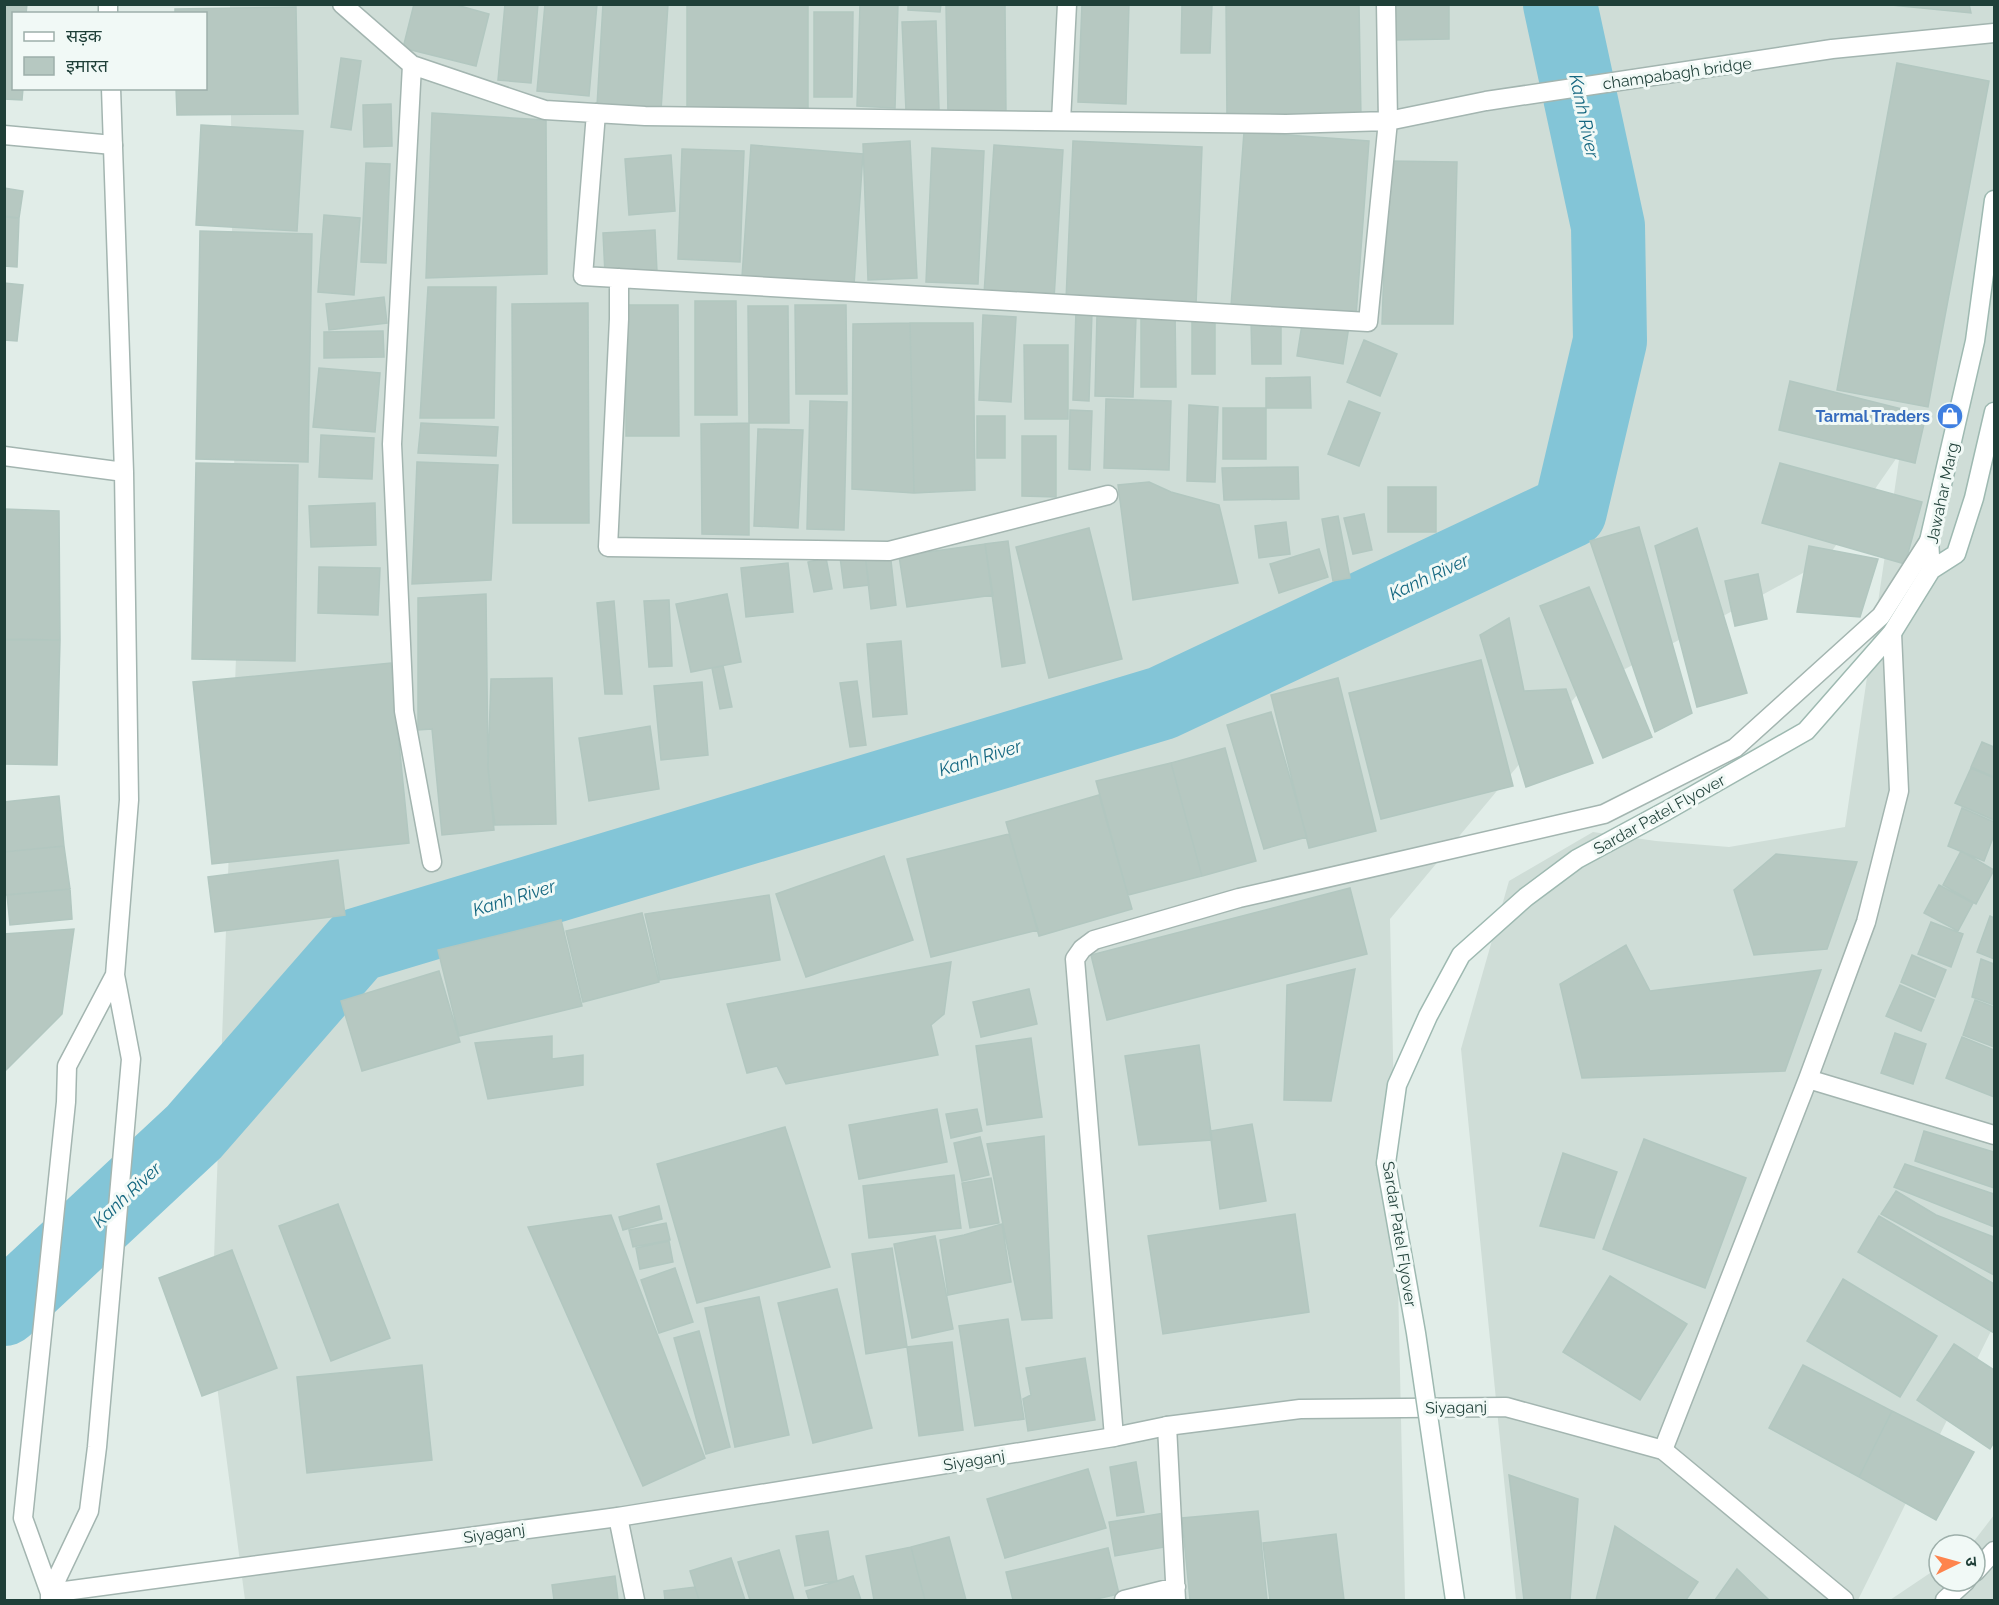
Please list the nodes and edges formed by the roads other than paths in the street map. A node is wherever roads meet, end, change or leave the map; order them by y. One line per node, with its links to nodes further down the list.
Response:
1 (342, 4): 5 (street)
2 (1066, 4): 8 (street)
3 (1386, 4): 9 (street)
4 (1995, 33): 9 (street, champabagh bridge)
5 (412, 65): 7 (street, champabagh bridge); 21 (street)
6 (111, 90): 11 (street)
7 (596, 113): 8 (street, champabagh bridge); 13 (street)
8 (1061, 121): 9 (street, champabagh bridge)
9 (1388, 121): 13 (street)
10 (4, 135): 11 (street)
11 (113, 145): 16 (street)
12 (1995, 200): 18 (street, Jawahar Marg)
13 (619, 278): 17 (street)
14 (1995, 412): 19 (street)
15 (4, 456): 16 (street)
16 (124, 472): 22 (street)
17 (1108, 495)
18 (1929, 541): 19 (street, Jawahar Marg); 26 (street)
19 (1931, 570): 20 (street)
20 (1892, 633): 23 (street); 33 (street, Sardar Patel Flyover, bridge)
21 (432, 862)
22 (114, 975): 30 (street); 30 (street)
23 (1808, 1079): 24 (street); 27 (street)
24 (1995, 1135)
25 (1167, 1426): 26 (street, Siyaganj); 27 (street, Siyaganj); 29 (street)
26 (1114, 1437): 28 (street, Siyaganj)
27 (1663, 1450): 34 (street, Siyaganj)
28 (618, 1517): 30 (street, Siyaganj); 31 (street)
29 (1176, 1594): 32 (street)
30 (50, 1597)
31 (635, 1600)
32 (1124, 1600)
33 (1455, 1600)
34 (1844, 1600)

